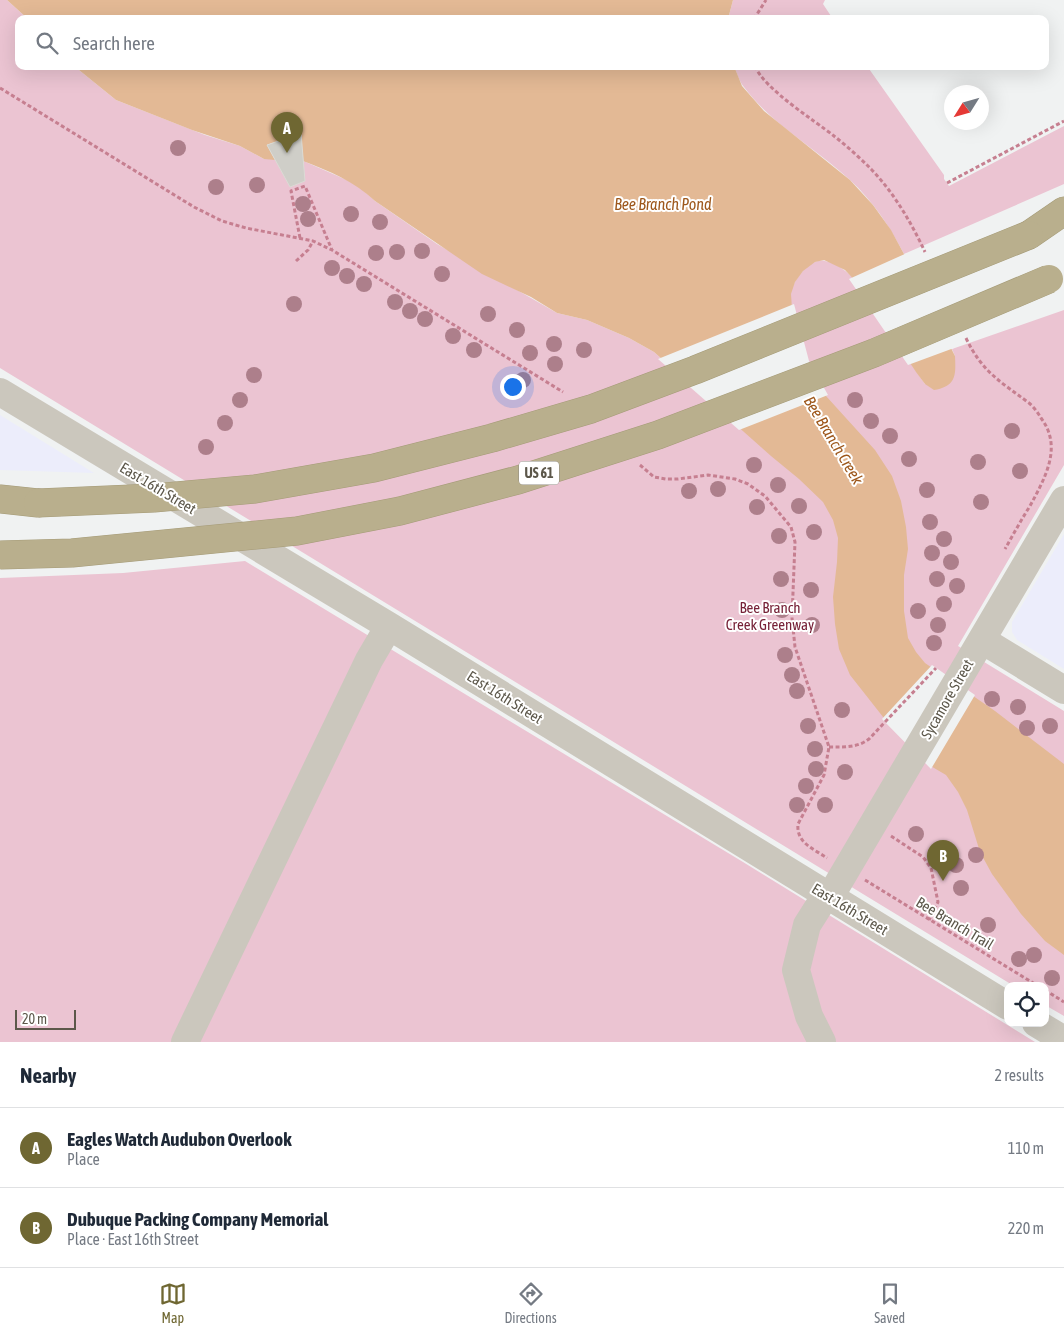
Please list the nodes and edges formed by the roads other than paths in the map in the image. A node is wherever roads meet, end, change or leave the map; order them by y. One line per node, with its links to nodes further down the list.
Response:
1 (1064, 211): 3 (highway)
2 (1064, 219): 3 (highway)
3 (1029, 235): 8 (highway, bridge)
4 (1059, 276): 10 (highway, US 61, bridge)
5 (0, 392): 11 (street, East 16th Street)
6 (0, 499): 8 (highway)
7 (1064, 500): 12 (street, Sycamore Street)
8 (38, 503): 9 (highway)
9 (0, 504)
10 (0, 556)
11 (389, 626): 14 (street, East 16th Street); 18 (street)
12 (982, 640): 13 (street); 14 (street, Sycamore Street)
13 (1064, 690)
14 (828, 896): 15 (street, East 16th Street); 19 (street, Sycamore Street)
15 (1004, 1004)
16 (1043, 1027): 17 (street)
17 (1064, 1040)
18 (185, 1042)
19 (822, 1042)

